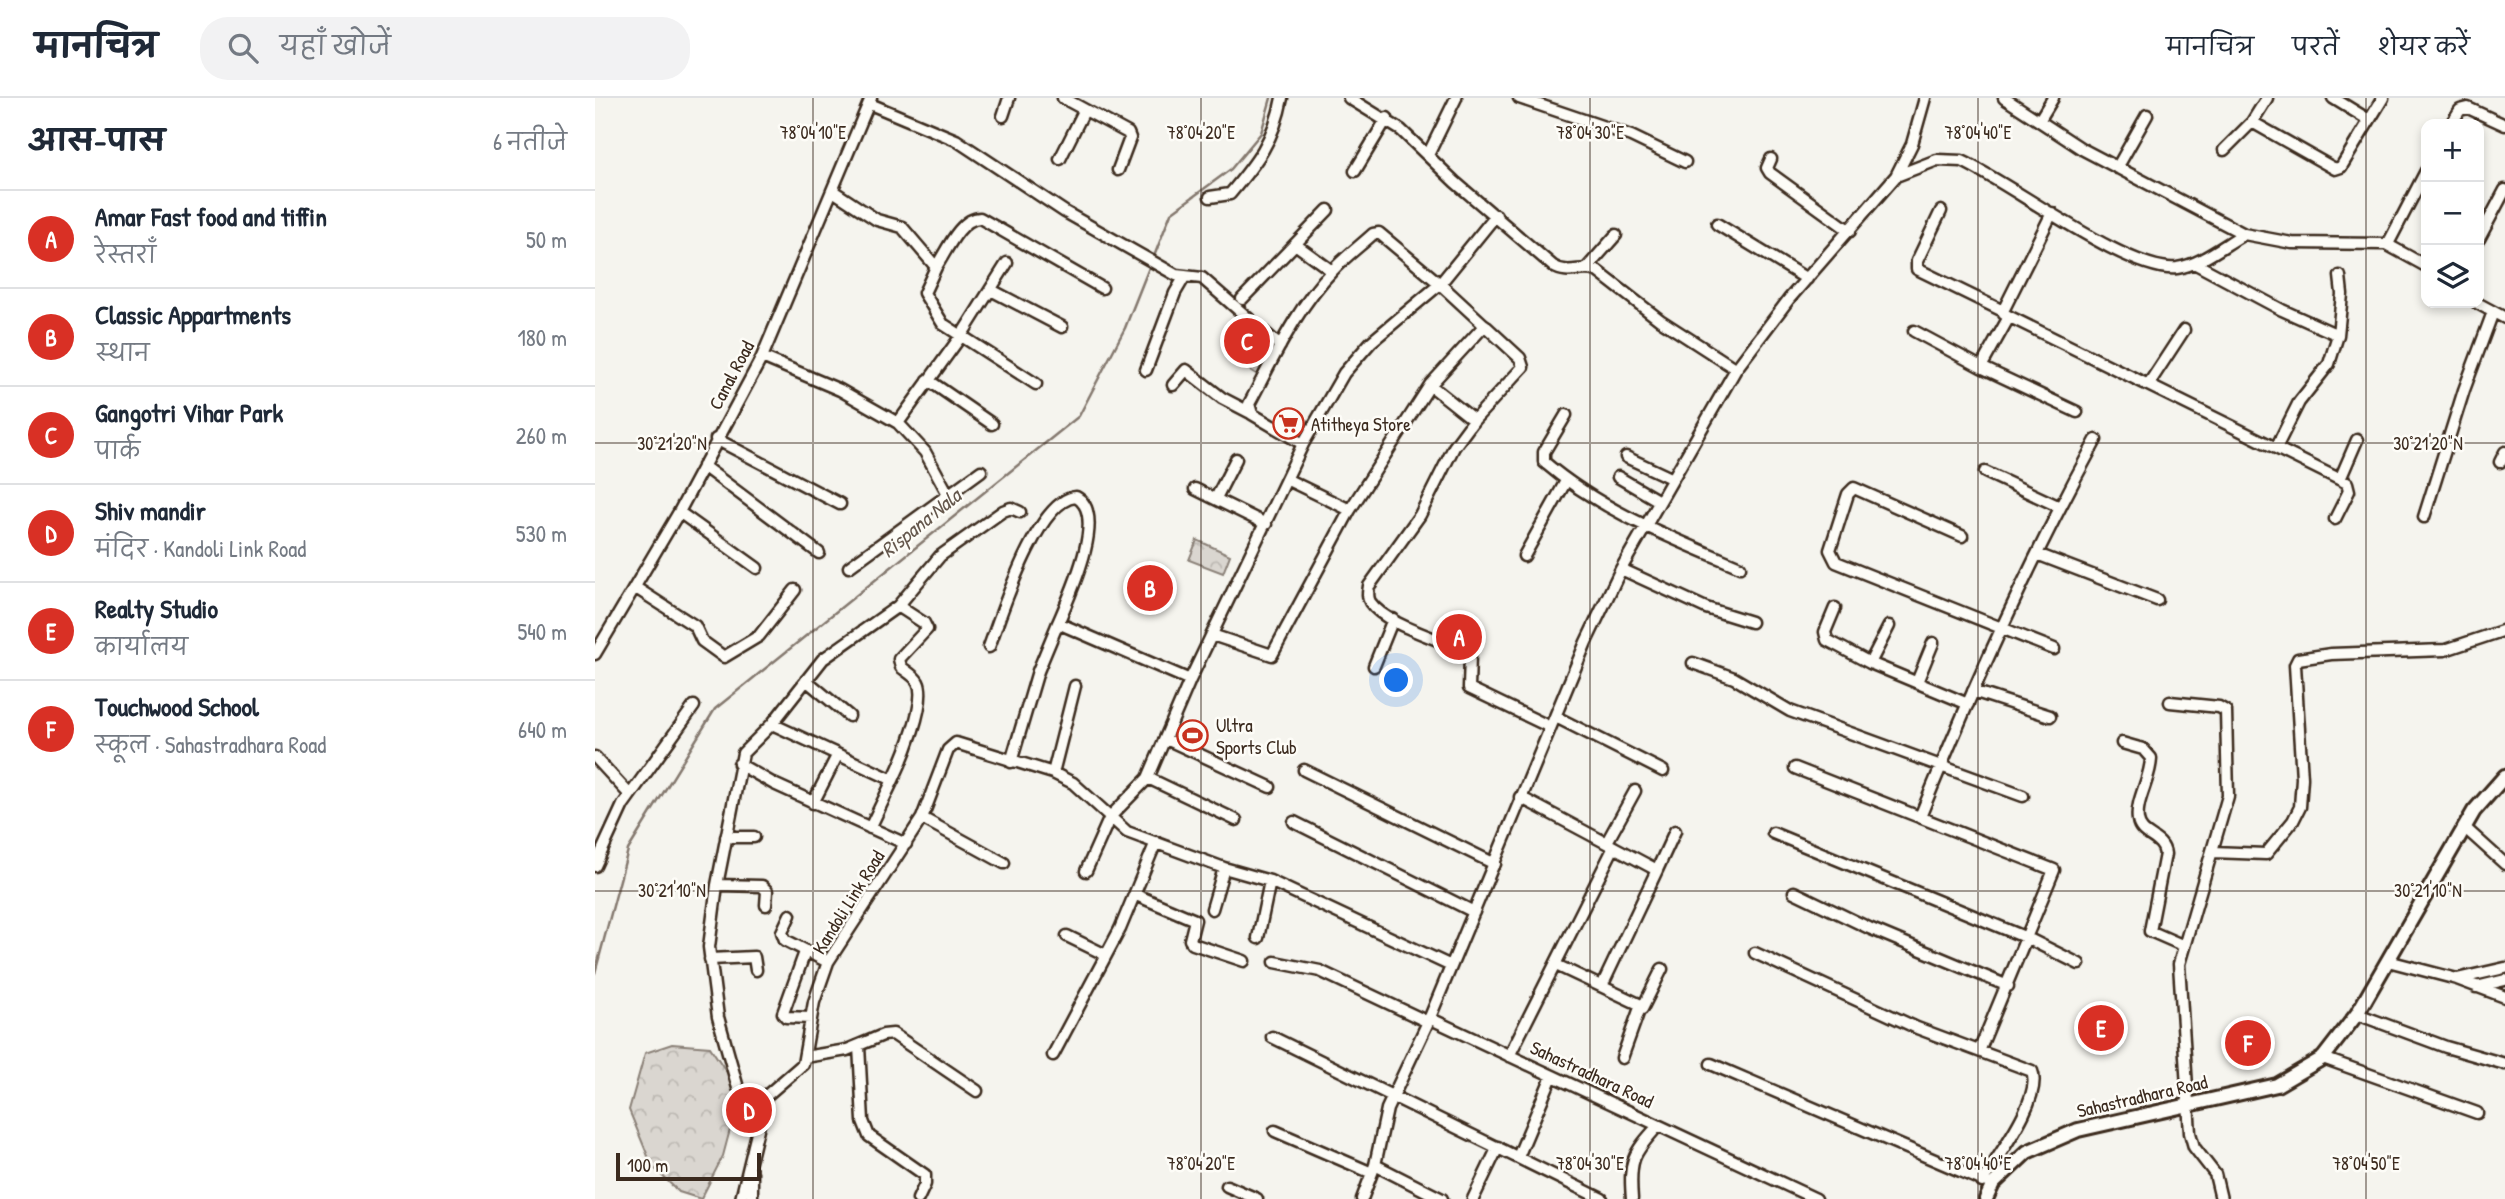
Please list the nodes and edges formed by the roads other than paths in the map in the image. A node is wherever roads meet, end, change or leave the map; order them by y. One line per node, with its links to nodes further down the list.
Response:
1 (1009, 98): 16 (street)
2 (1063, 98): 14 (street)
3 (1282, 98): 35 (street)
4 (1349, 98): 17 (street)
5 (1456, 98): 24 (street)
6 (1519, 98): 27 (street)
7 (1925, 98): 31 (street)
8 (2004, 98): 20 (street)
9 (2053, 98): 20 (street)
10 (2267, 98): 21 (street)
11 (2333, 98): 19 (street)
12 (2383, 98): 19 (street)
13 (871, 101): 34 (street, Canal Road); 53 (street)
14 (1084, 111): 25 (street); 29 (street)
15 (2147, 115): 28 (street)
16 (1003, 116)
17 (1387, 118): 24 (street); 30 (street)
18 (2454, 119): 22 (street)
19 (2369, 120): 21 (street)
20 (2039, 121): 28 (street)
21 (2252, 122): 23 (street)
22 (2505, 125)
23 (2224, 150)
24 (1428, 155): 39 (street)
25 (1061, 159)
26 (1771, 159): 41 (street)
27 (1685, 162)
28 (2117, 168): 43 (street)
29 (1118, 170)
30 (1355, 171)
31 (1896, 176): 38 (street); 41 (street)
32 (2421, 181): 46 (street)
33 (2505, 190): 42 (street)
34 (834, 191): 50 (street); 71 (street, Canal Road)
35 (1210, 197)
36 (1328, 210): 45 (street)
37 (1941, 211): 62 (street)
38 (2052, 213): 48 (street); 62 (street)
39 (1496, 215): 51 (street); 56 (street)
40 (1717, 224): 55 (street)
41 (1850, 230): 55 (street)
42 (2484, 230)
43 (2244, 234): 46 (street); 48 (street)
44 (1616, 235): 51 (street)
45 (1295, 244): 52 (street); 59 (street)
46 (2388, 244): 49 (street)
47 (1007, 263): 58 (street)
48 (2194, 263): 68 (street)
49 (2421, 264)
50 (936, 267): 57 (street); 69 (street)
51 (1586, 269): 73 (street)
52 (1332, 271): 56 (street); 70 (street)
53 (1181, 276): 70 (street); 74 (street)
54 (2340, 276): 68 (street)
55 (1807, 279): 73 (street)
56 (1440, 284): 64 (street); 89 (street)
57 (1102, 288)
58 (991, 290): 65 (street); 69 (street)
59 (1242, 299)
60 (2484, 307): 61 (street)
61 (2493, 312): 63 (street); 112 (street)
62 (2006, 314): 72 (street); 79 (street)
63 (2505, 318)
64 (1485, 325): 78 (street); 83 (street)
65 (1062, 327)
66 (2184, 330): 79 (street)
67 (1914, 331): 72 (street)
68 (2337, 335): 90 (street)
69 (961, 337): 75 (street); 76 (street)
70 (1280, 346): 80 (street)
71 (762, 357): 84 (street); 86 (street, Canal Road)
72 (1980, 367): 81 (street)
73 (1736, 369): 100 (street)
74 (1146, 370)
75 (928, 380): 84 (street); 85 (street)
76 (1036, 384)
77 (1173, 385): 80 (street)
78 (1430, 385): 83 (street); 109 (street)
79 (2148, 385): 90 (street)
80 (1249, 412): 89 (street)
81 (2077, 412)
82 (1566, 415): 102 (street)
83 (1474, 420): 129 (street)
84 (898, 423): 104 (street)
85 (992, 424)
86 (716, 439): 95 (street, Canal Road); 107 (street)
87 (2096, 440): 108 (street)
88 (2357, 440): 99 (street)
89 (1303, 444): 101 (street)
90 (2276, 447): 99 (street)
91 (2505, 452): 94 (street)
92 (1626, 457): 100 (street)
93 (1236, 459): 105 (street)
94 (2500, 462)
95 (703, 466): 110 (street, Canal Road); 117 (street)
96 (981, 471): 104 (street)
97 (1985, 472): 108 (street)
98 (1618, 477): 106 (street)
99 (2341, 477): 113 (street)
100 (1673, 478): 106 (street)
101 (1288, 480): 109 (street); 114 (street)
102 (1566, 481): 115 (street); 119 (street)
103 (1195, 488): 105 (street)
104 (947, 492): 120 (street)
105 (1216, 498): 114 (street)
106 (1659, 501): 115 (street)
107 (840, 505)
108 (2060, 507): 118 (street)
109 (1350, 510): 135 (street)
110 (679, 512): 122 (street); 124 (street, Canal Road)
111 (1020, 512): 127 (street)
112 (2424, 517)
113 (2335, 519)
114 (1266, 524): 135 (street)
115 (1645, 526): 121 (street); 123 (street)
116 (1962, 536): 133 (street)
117 (819, 553)
118 (2037, 554): 126 (street); 133 (street)
119 (1524, 556)
120 (849, 566)
121 (1740, 567)
122 (757, 568)
123 (1621, 569): 130 (street); 153 (street)
124 (636, 587): 125 (street); 139 (street, Canal Road)
125 (795, 590)
126 (2157, 600)
127 (898, 606): 143 (street); 169 (street)
128 (1835, 608): 141 (street)
129 (1393, 619): 142 (street); 155 (street)
130 (1751, 622)
131 (1058, 623): 137 (street); 144 (street); 160 (street)
132 (1889, 626): 141 (street)
133 (2002, 630): 138 (street); 147 (street)
134 (2505, 630): 190 (street)
135 (1212, 635): 144 (street)
136 (1933, 643): 145 (street)
137 (989, 647)
138 (2053, 649)
139 (595, 654)
140 (1693, 663): 162 (street)
141 (1870, 663): 145 (street)
142 (1374, 666)
143 (806, 680): 151 (street); 154 (street)
144 (1190, 680): 156 (street)
145 (1917, 682): 149 (street)
146 (1075, 685): 166 (street)
147 (1973, 691): 149 (street); 152 (street)
148 (2170, 702): 190 (street)
149 (1968, 704): 162 (street)
150 (694, 706): 172 (street)
151 (849, 716)
152 (2050, 716)
153 (1556, 717): 155 (street); 165 (street)
154 (772, 724): 158 (street); 161 (street)
155 (1550, 727): 174 (street)
156 (1165, 739): 168 (street); 170 (street)
157 (2122, 743): 209 (street)
158 (837, 756): 169 (street); 175 (street)
159 (595, 757): 172 (street)
160 (1011, 762): 166 (street); 178 (street, Kandoli Link Road)
161 (739, 764): 175 (street); 185 (street)
162 (1941, 765): 173 (street); 177 (street)
163 (1795, 768): 177 (street)
164 (1304, 770): 192 (street)
165 (1663, 771)
166 (1053, 773): 176 (street)
167 (2505, 776): 181 (main road, Sahastradhara Road)
168 (1148, 778): 176 (street); 179 (street)
169 (893, 780): 182 (street)
170 (1270, 787)
171 (1635, 791): 189 (street)
172 (630, 795): 194 (street)
173 (2024, 796)
174 (1520, 797): 189 (street); 192 (street)
175 (813, 803): 182 (street)
176 (1110, 817): 187 (street); 197 (street)
177 (1920, 817): 207 (street)
178 (922, 818): 188 (street, Kandoli Link Road); 191 (street)
179 (1236, 820)
180 (1294, 822): 204 (street)
181 (2464, 827): 193 (street); 215 (main road, Sahastradhara Road)
182 (870, 828): 188 (street)
183 (1675, 831): 196 (street)
184 (1773, 833): 207 (street)
185 (726, 837): 186 (street); 199 (street)
186 (754, 837)
187 (1156, 842): 195 (street); 201 (street)
188 (906, 844): 216 (street, Kandoli Link Road)
189 (1611, 844): 196 (street); 219 (street)
190 (2212, 852): 209 (street)
191 (1004, 863)
192 (1495, 864): 204 (street)
193 (2505, 864)
194 (595, 866)
195 (1224, 868): 198 (street); 203 (street)
196 (1657, 870): 226 (street)
197 (1086, 871)
198 (1271, 881): 208 (street); 220 (street)
199 (717, 885): 202 (street); 213 (street)
200 (1794, 892): 227 (street)
201 (1136, 895): 212 (street); 214 (street)
202 (766, 905)
203 (1212, 909)
204 (1474, 912): 220 (street)
205 (790, 915): 210 (street)
206 (1067, 936): 212 (street)
207 (2027, 937): 218 (street); 227 (street)
208 (1258, 938)
209 (2182, 945): 248 (street)
210 (804, 952): 216 (street); 232 (street)
211 (1755, 953): 236 (street)
212 (1106, 956): 237 (street)
213 (710, 959): 223 (street); 247 (street)
214 (1244, 961)
215 (2388, 961): 224 (street); 231 (main road, Sahastradhara Road)
216 (828, 962): 232 (street, Kandoli Link Road)
217 (1275, 962): 233 (street, Sahastradhara Road)
218 (2079, 964)
219 (1556, 965): 226 (street); 238 (street)
220 (1451, 966): 233 (street)
221 (2505, 968): 224 (street)
222 (1662, 969): 230 (street)
223 (756, 970)
224 (2456, 979): 228 (street)
225 (2505, 980): 228 (street)
226 (1602, 986): 230 (street)
227 (2007, 986): 236 (street)
228 (2476, 987): 229 (street)
229 (2505, 998)
230 (1642, 1009): 240 (street)
231 (2357, 1014): 241 (main road, Sahastradhara Road); 242 (street)
232 (811, 1018): 239 (street, Kandoli Link Road)
233 (1428, 1020): 238 (street, Sahastradhara Road); 246 (street)
234 (1272, 1037): 246 (street)
235 (859, 1046): 239 (street); 245 (street); 261 (street)
236 (1980, 1049): 256 (street)
237 (1053, 1055)
238 (1509, 1056): 244 (street, Sahastradhara Road)
239 (805, 1057): 247 (street)
240 (1622, 1058)
241 (2323, 1058): 248 (main road, Sahastradhara Road); 249 (street)
242 (2505, 1064)
243 (1711, 1065): 256 (street)
244 (1552, 1076): 250 (street, Sahastradhara Road); 254 (street)
245 (977, 1091)
246 (1394, 1094): 252 (street); 255 (street)
247 (766, 1096): 253 (street)
248 (2187, 1104): 256 (main road, Sahastradhara Road); 269 (street)
249 (2477, 1113)
250 (1657, 1126): 266 (street); 267 (street, Sahastradhara Road)
251 (1275, 1131): 255 (street)
252 (1498, 1147): 254 (street); 264 (street)
253 (751, 1156): 259 (street); 260 (street)
254 (1518, 1157): 265 (street)
255 (1374, 1169): 258 (street); 263 (street)
256 (1987, 1183): 268 (main road, Sahastradhara Road)
257 (1227, 1185): 262 (street)
258 (1364, 1198)
259 (741, 1199)
260 (751, 1199)
261 (918, 1199)
262 (1257, 1199)
263 (1442, 1199)
264 (1473, 1199)
265 (1602, 1199)
266 (1632, 1199)
267 (1816, 1199)
268 (1986, 1199)
269 (2221, 1199)

